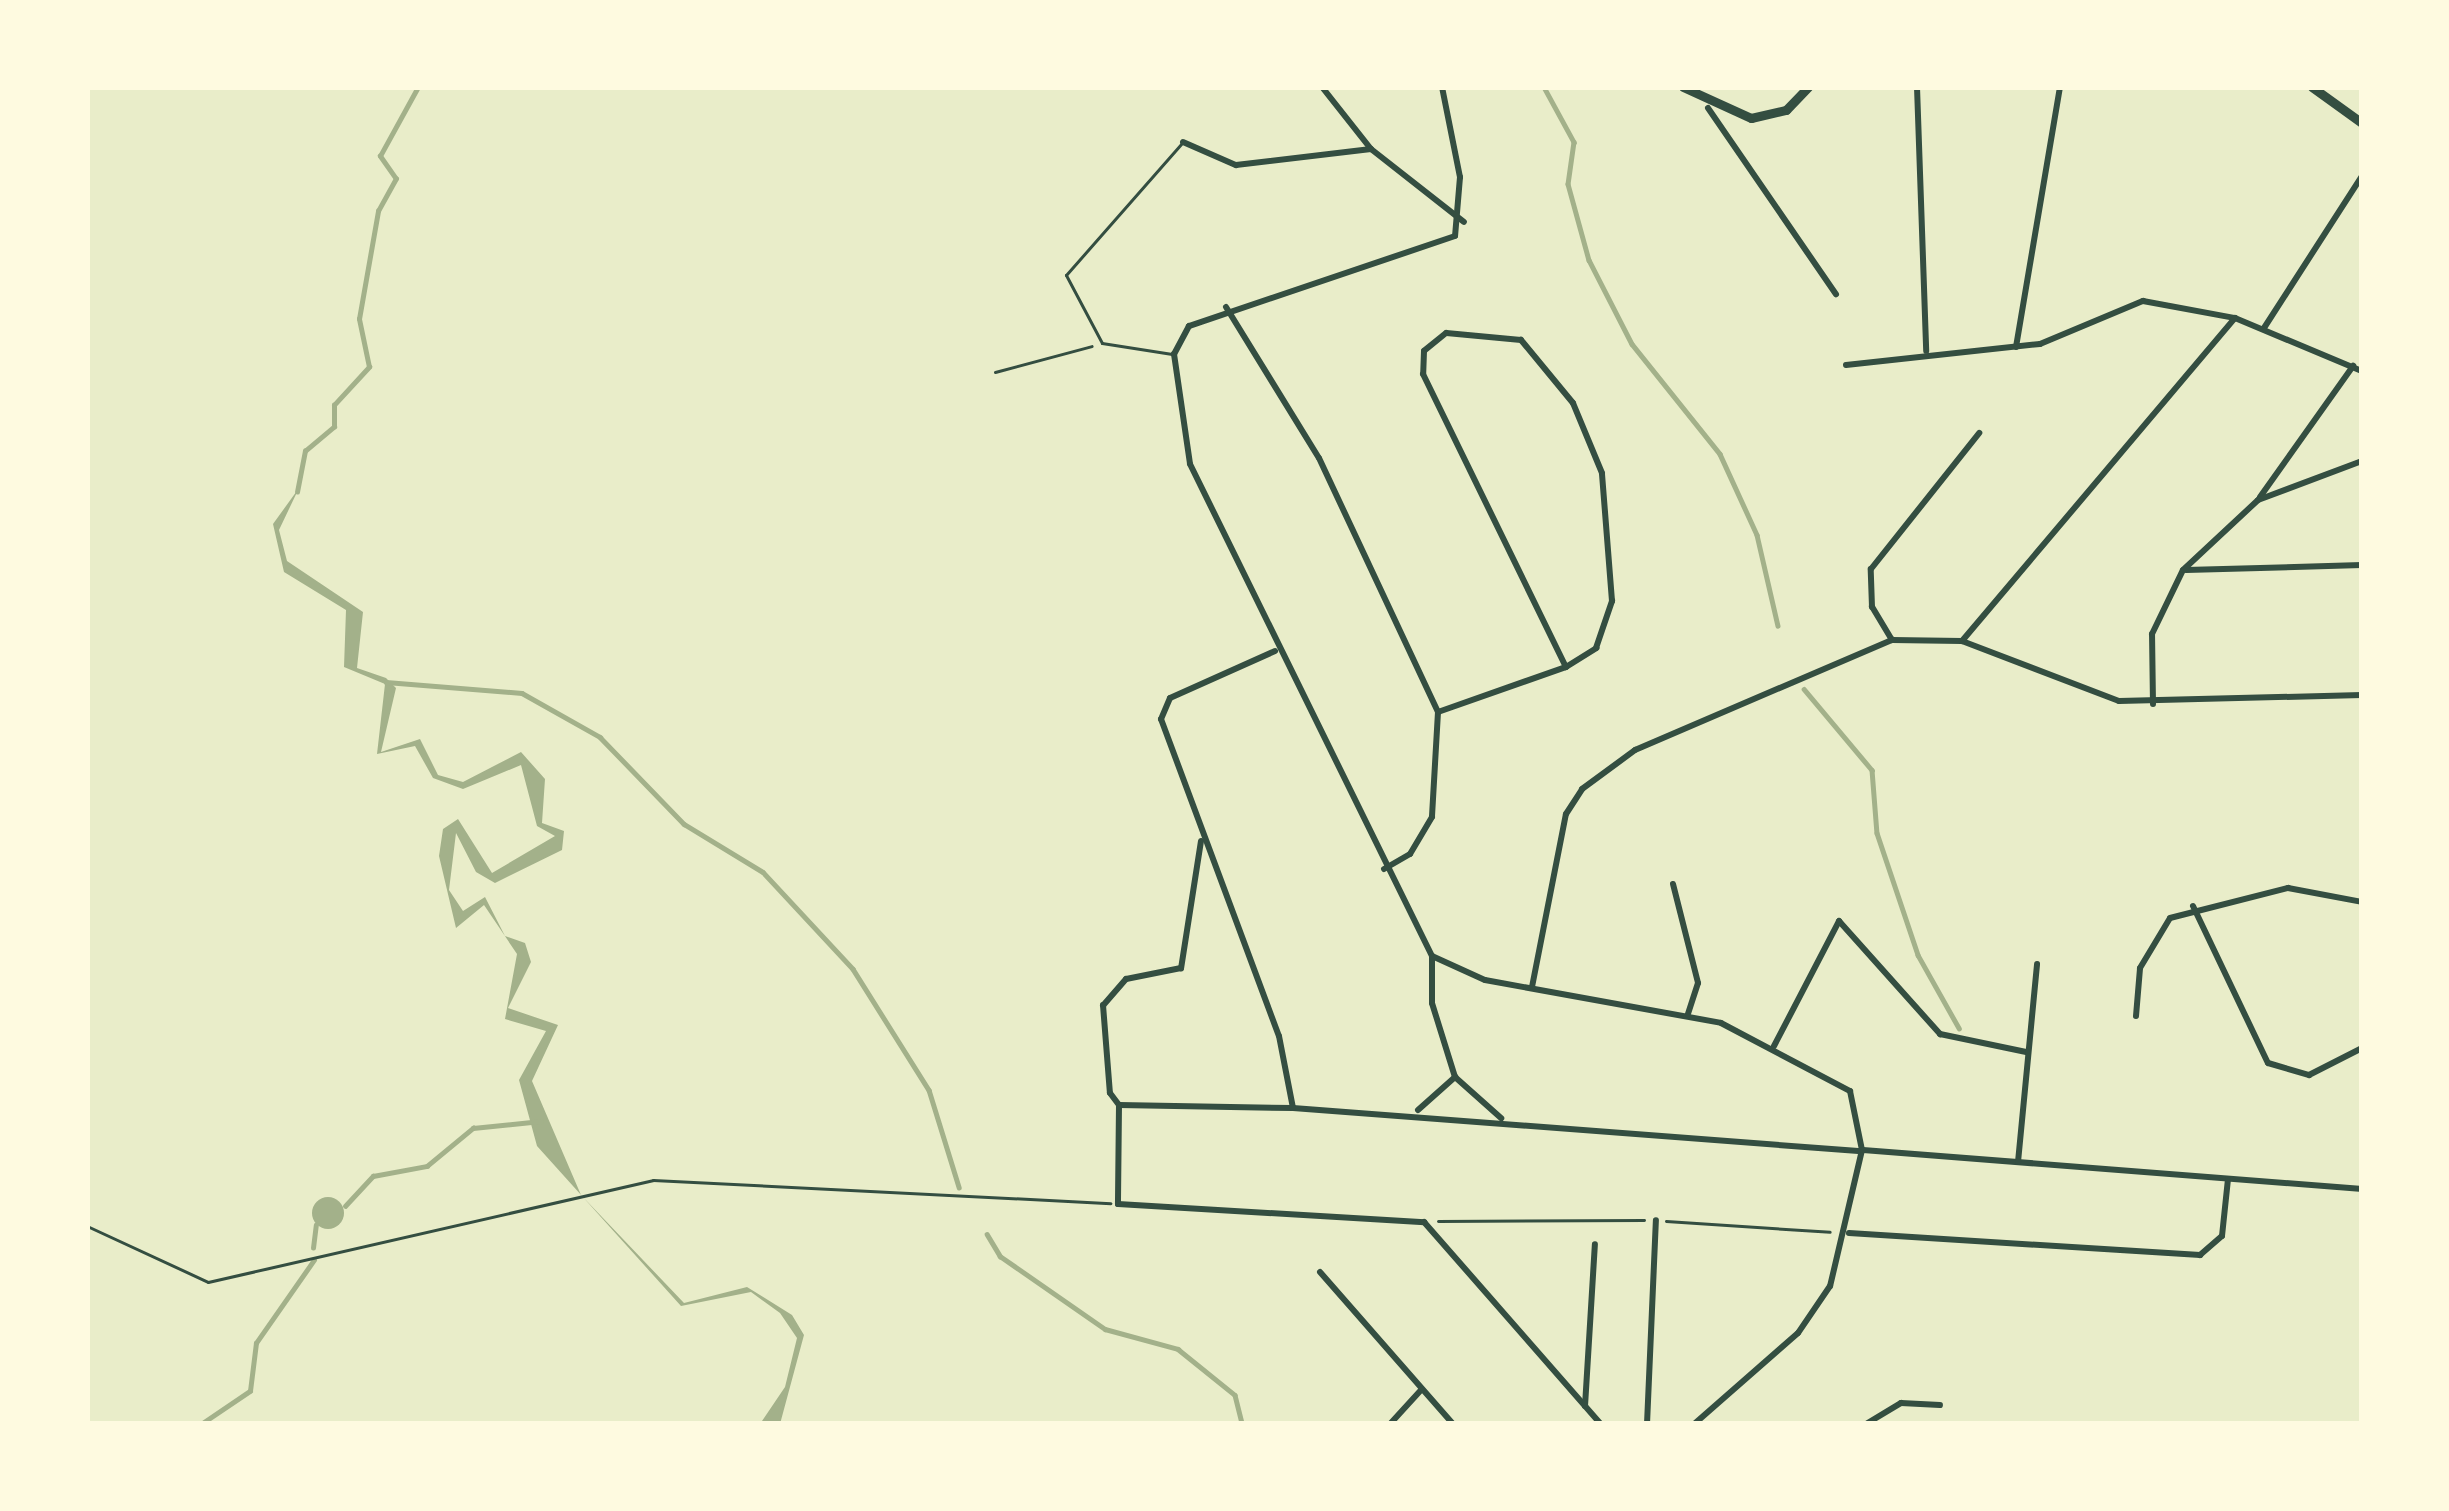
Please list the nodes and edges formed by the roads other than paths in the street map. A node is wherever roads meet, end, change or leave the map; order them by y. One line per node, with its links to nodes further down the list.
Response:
1 (1322, 87): 11 (street)
2 (1442, 87): 13 (street)
3 (1683, 87): 8 (street)
4 (1808, 87): 8 (street)
5 (1917, 87): 19 (street)
6 (2060, 87): 18 (street)
7 (2312, 87): 9 (street)
8 (1708, 108): 14 (street)
9 (2362, 123)
10 (1183, 142): 11 (street); 20 (lane)
11 (1371, 149): 13 (street)
12 (2362, 176): 17 (street)
13 (1464, 222): 15 (street)
14 (1836, 294)
15 (1226, 307): 20 (street); 35 (street)
16 (2235, 318): 17 (street); 18 (street); 30 (street)
17 (2264, 328): 22 (street)
18 (2016, 347): 19 (street)
19 (1926, 351): 21 (street)
20 (1174, 354): 31 (street)
21 (1846, 364)
22 (2353, 366): 23 (street); 26 (street)
23 (2362, 370)
24 (1979, 434): 29 (street)
25 (2362, 461): 26 (street)
26 (2258, 500): 28 (street)
27 (2362, 565): 28 (street)
28 (2183, 570): 34 (street)
29 (1892, 640): 30 (street); 43 (street)
30 (1962, 640): 34 (street)
31 (1275, 651): 36 (street); 37 (street)
32 (1566, 668): 32 (street); 35 (street)
33 (2362, 694): 34 (street)
34 (2153, 704)
35 (1438, 712): 37 (street)
36 (1202, 837): 50 (street); 51 (street)
37 (1384, 869): 41 (street)
38 (1673, 884): 44 (street)
39 (2362, 902): 40 (street)
40 (2193, 906): 45 (street); 47 (street)
41 (1432, 956): 43 (street); 49 (street)
42 (2036, 964): 48 (street)
43 (1532, 987): 44 (street)
44 (1688, 1015): 46 (street)
45 (2136, 1016)
46 (1774, 1046): 48 (street); 54 (street)
47 (2362, 1048)
48 (2026, 1052): 55 (street)
49 (1455, 1077): 52 (street); 53 (street)
50 (1119, 1105): 51 (street); 64 (street)
51 (1293, 1108): 52 (street)
52 (1413, 1113): 53 (street)
53 (1504, 1119): 54 (street)
54 (1860, 1150): 55 (street); 59 (street)
55 (2018, 1162): 56 (street)
56 (2228, 1179): 57 (street); 59 (street)
57 (2362, 1189)
58 (1656, 1220): 69 (street)
59 (1849, 1233): 65 (street)
60 (1595, 1244): 64 (street)
61 (1320, 1272): 62 (street)
62 (1421, 1390): 66 (street); 67 (street)
63 (1940, 1405): 72 (street)
64 (1585, 1406): 68 (street)
65 (1705, 1414): 70 (street); 71 (street)
66 (1390, 1424)
67 (1453, 1424)
68 (1601, 1424)
69 (1647, 1424)
70 (1694, 1424)
71 (1714, 1424)
72 (1866, 1424)

